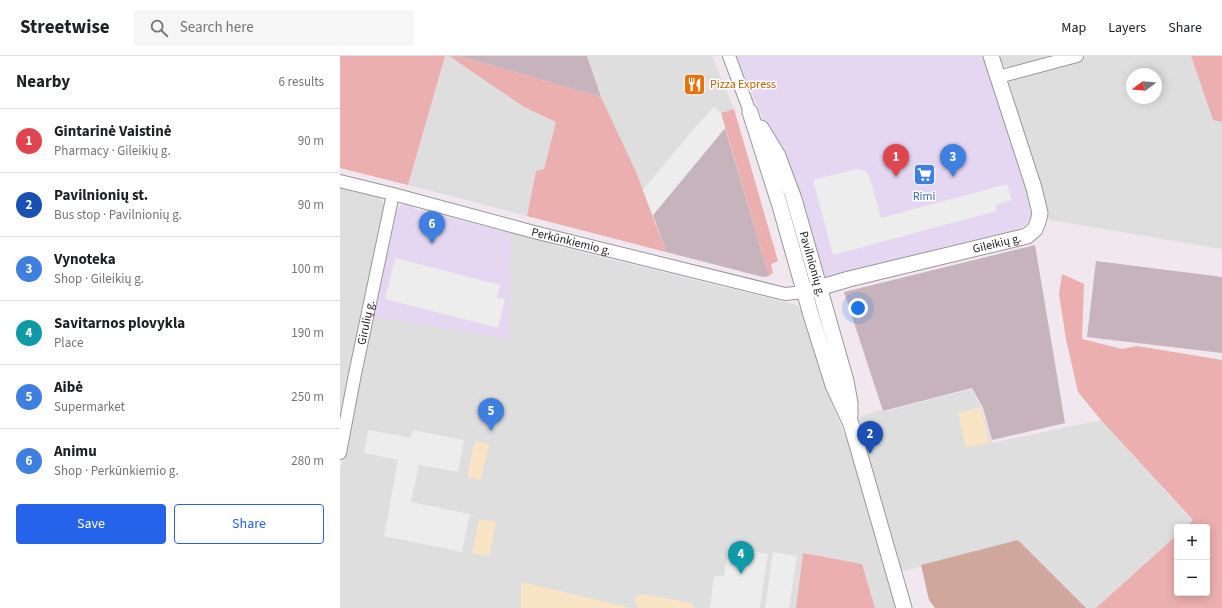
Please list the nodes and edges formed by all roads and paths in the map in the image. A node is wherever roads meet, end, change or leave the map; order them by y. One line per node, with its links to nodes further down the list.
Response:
1 (729, 56): 5 (street, Pavilnionių g.)
2 (991, 56): 4 (street, Gileikių g.)
3 (1077, 56): 4 (street)
4 (998, 77): 8 (street, Gileikių g.)
5 (750, 112): 8 (street, Pavilnionių g.); 9 (street, Pavilnionių g.)
6 (340, 181): 7 (street, Perkūnkiemio g.)
7 (393, 194): 9 (street, Perkūnkiemio g.); 11 (street, Girulių g.)
8 (820, 288): 9 (street, Gileikių g.); 10 (street, Pavilnionių g.)
9 (804, 292): 10 (street, Pavilnionių g.)
10 (851, 424): 12 (street, Pavilnionių g.)
11 (340, 453)
12 (904, 608)

